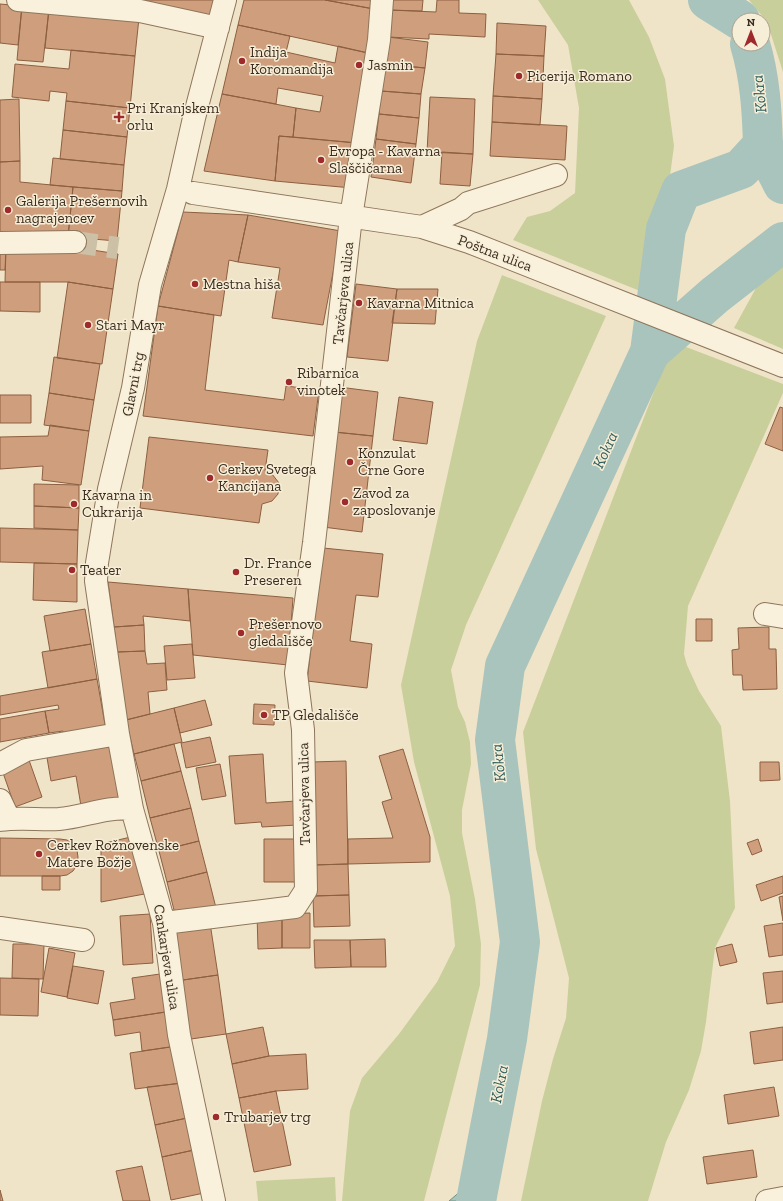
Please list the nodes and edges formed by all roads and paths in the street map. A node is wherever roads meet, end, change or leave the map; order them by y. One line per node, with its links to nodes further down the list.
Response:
1 (18, 0): 4 (street)
2 (225, 0): 4 (street)
3 (382, 0): 7 (street, Tavčarjeva ulica)
4 (218, 28): 6 (street)
5 (556, 175): 8 (street)
6 (186, 191): 7 (street, Poštna ulica); 12 (street, Glavni trg)
7 (351, 217): 8 (street, Poštna ulica); 17 (street, Tavčarjeva ulica)
8 (422, 227): 11 (street, Poštna ulica)
9 (75, 242): 10 (street)
10 (0, 243)
11 (783, 366)
12 (97, 572): 13 (street, Cankarjeva ulica)
13 (118, 734): 14 (street); 15 (street, Cankarjeva ulica)
14 (0, 764)
15 (132, 809): 16 (street); 17 (street, Cankarjeva ulica)
16 (3, 813)
17 (164, 923): 21 (street, Cankarjeva ulica)
18 (0, 928): 19 (street)
19 (83, 940)
20 (783, 1198): 22 (street)
21 (214, 1201)
22 (766, 1201)

